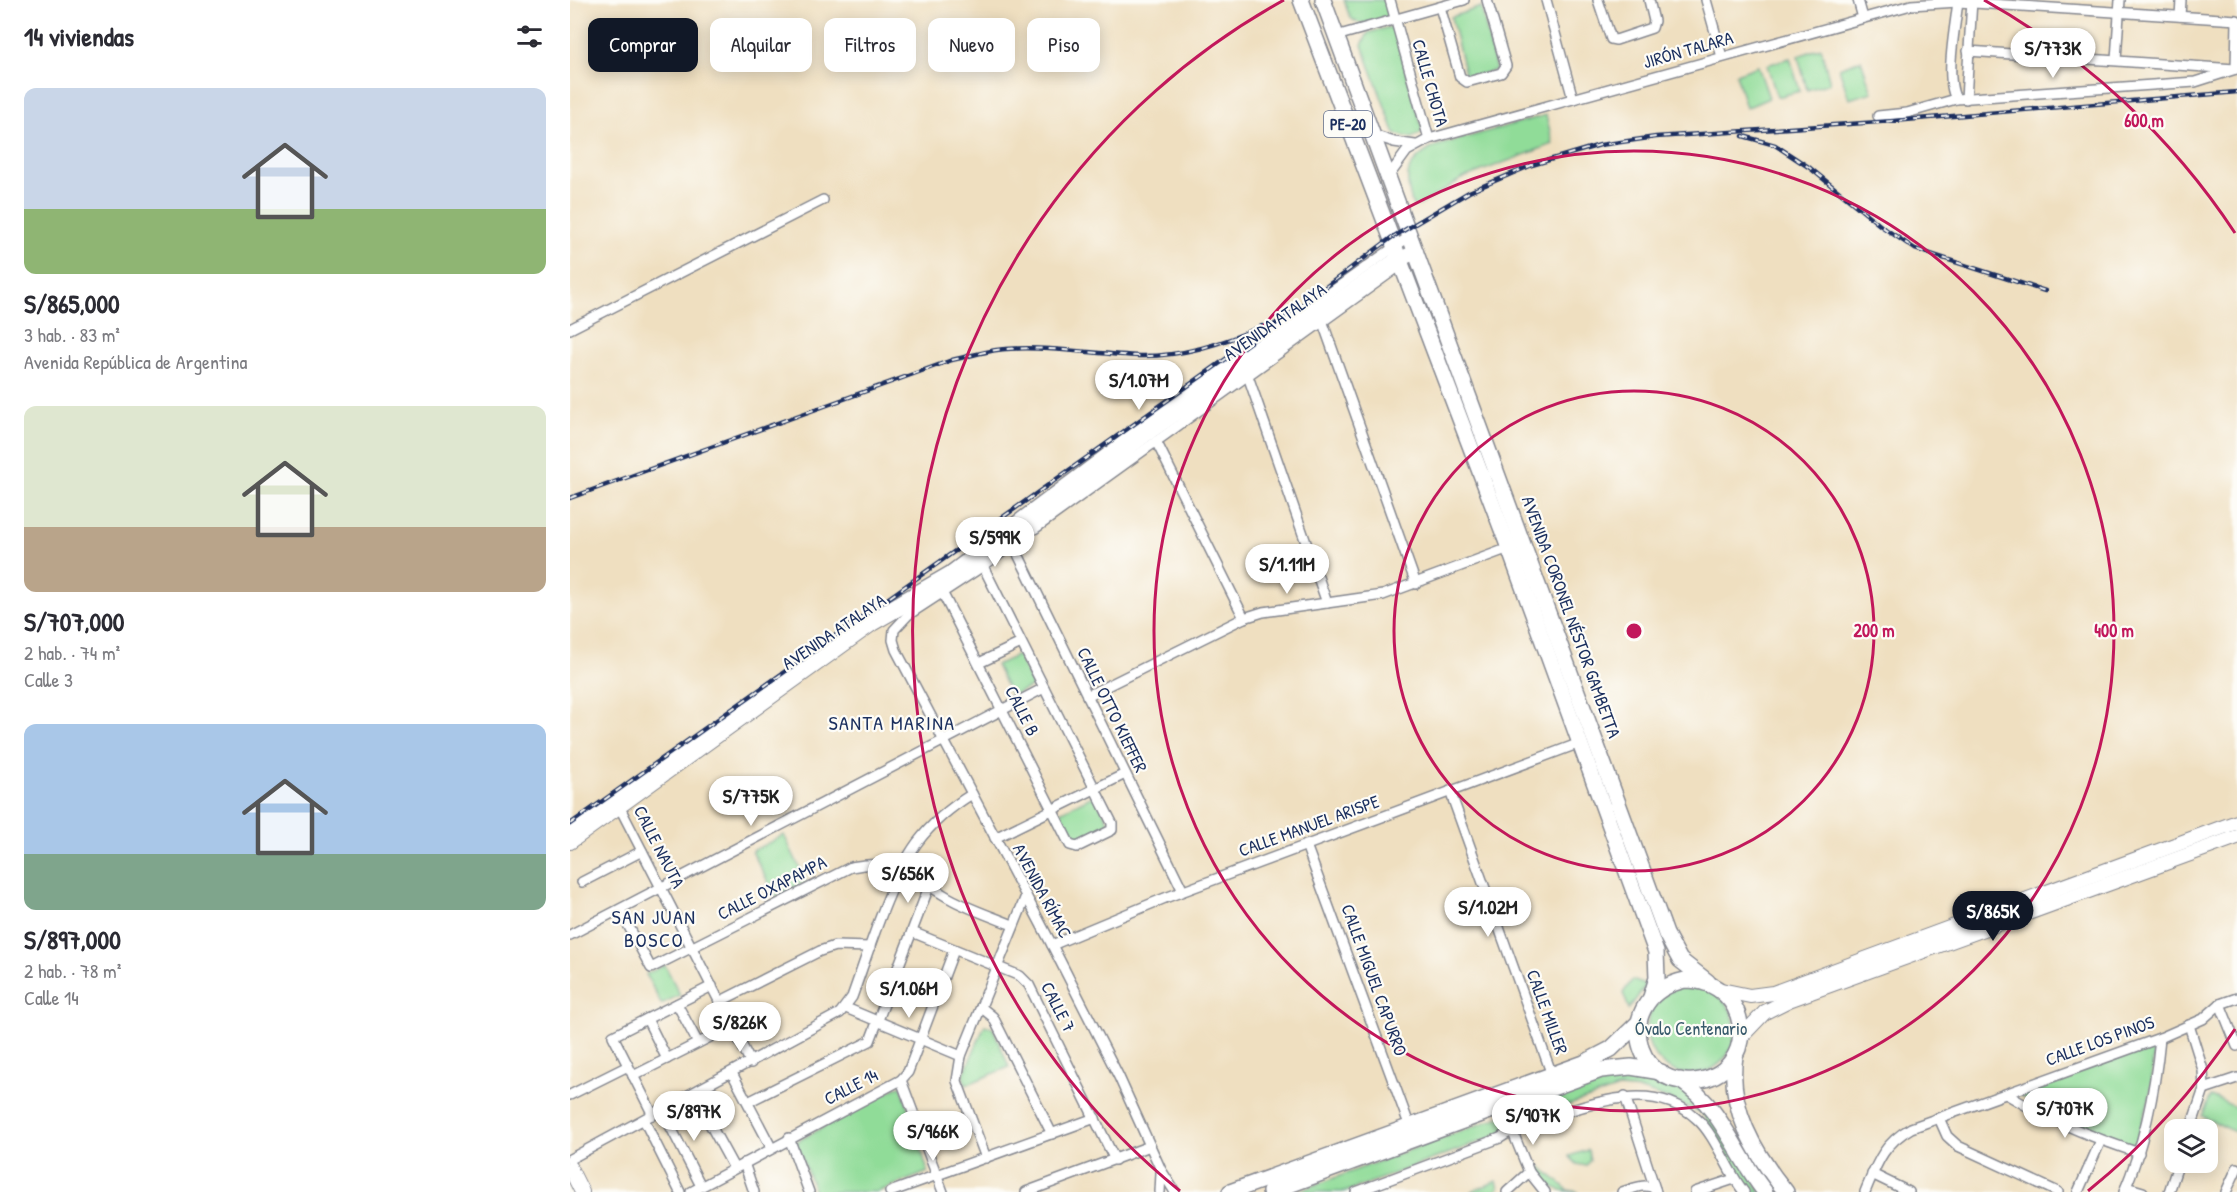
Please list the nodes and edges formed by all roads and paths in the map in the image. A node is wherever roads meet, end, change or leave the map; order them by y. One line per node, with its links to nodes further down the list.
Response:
1 (1301, 0): 36 (main road, PE-20)
2 (1323, 0): 21 (main road, PE-20)
3 (1390, 0): 19 (street, CALLE CHOTA)
4 (1464, 0): 15 (street)
5 (1487, 0): 15 (street)
6 (1546, 0): 26 (street)
7 (1598, 0): 8 (street)
8 (1649, 0)
9 (1706, 0): 23 (street)
10 (1858, 0): 18 (street)
11 (2120, 0): 16 (street)
12 (2181, 0): 17 (street)
13 (1958, 1): 14 (street, JIRÓN TALARA); 18 (street, JIRÓN TALARA); 27 (street)
14 (1972, 2): 16 (street, JIRÓN TALARA); 22 (street)
15 (1440, 7): 19 (street)
16 (2120, 12): 17 (street, JIRÓN TALARA); 24 (street)
17 (2180, 16): 20 (street, JIRÓN TALARA)
18 (1863, 18): 23 (street, JIRÓN TALARA)
19 (1395, 19): 21 (street); 30 (street, CALLE CHOTA)
20 (2237, 21): 25 (street)
21 (1336, 36): 29 (main road, PE-20)
22 (1968, 51): 24 (street); 27 (street)
23 (1722, 57): 26 (street, JIRÓN TALARA)
24 (2116, 60): 25 (street)
25 (2236, 69): 27 (street)
26 (1573, 99): 30 (street, JIRÓN TALARA)
27 (1961, 99): 28 (street)
28 (1878, 116)
29 (1373, 135): 31 (street); 32 (main road, PE-20)
30 (1429, 139): 31 (street, JIRÓN TALARA)
31 (1415, 145): 32 (street, JIRÓN TALARA)
32 (1388, 177): 34 (main road, PE-20)
33 (822, 200): 38 (street)
34 (1410, 236): 35 (main road, PE-20); 36 (street, AVENIDA ATALAYA)
35 (1416, 252): 36 (main road, AVENIDA ATALAYA); 86 (main road, AVENIDA CORONEL NÉSTOR GAMBETTA)
36 (1398, 257): 37 (street, AVENIDA ATALAYA); 42 (main road, AVENIDA CORONEL NÉSTOR GAMBETTA); 60 (main road, AVENIDA ATALAYA); 63 (street, AVENIDA ATALAYA)
37 (1323, 323): 39 (street, AVENIDA ATALAYA); 44 (street)
38 (570, 328)
39 (1248, 376): 40 (street, AVENIDA ATALAYA); 46 (street)
40 (1156, 441): 41 (street, AVENIDA ATALAYA); 47 (street)
41 (1013, 544): 43 (street, AVENIDA ATALAYA); 52 (street, CALLE OTTO KIEFFER)
42 (1509, 548): 44 (street); 55 (main road, AVENIDA CORONEL NÉSTOR GAMBETTA)
43 (983, 566): 45 (street, AVENIDA ATALAYA); 49 (street)
44 (1416, 584): 46 (street)
45 (943, 594): 48 (street, AVENIDA ATALAYA); 50 (street, CALLE B)
46 (1327, 603): 47 (street)
47 (1244, 618): 52 (street)
48 (894, 630): 54 (street, AVENIDA RÍMAC)
49 (1021, 643): 50 (street); 51 (street)
50 (979, 663): 53 (street, CALLE B)
51 (1044, 688): 53 (street); 57 (street)
52 (1087, 696): 56 (street, CALLE OTTO KIEFFER)
53 (1003, 709): 54 (street); 61 (street, CALLE B)
54 (945, 741): 59 (street, AVENIDA RÍMAC); 72 (street)
55 (1580, 743): 58 (street, CALLE MANUEL ARISPE); 88 (main road, AVENIDA CORONEL NÉSTOR GAMBETTA)
56 (1125, 774): 57 (street); 73 (street, CALLE OTTO KIEFFER)
57 (1095, 789): 61 (street); 61 (street, CALLE B)
58 (1450, 791): 67 (street, CALLE MANUEL ARISPE); 112 (street, CALLE MILLER)
59 (972, 794): 65 (street, AVENIDA RÍMAC); 69 (street)
60 (620, 806): 66 (main road, AVENIDA ATALAYA); 68 (street, CALLE NAUTA)
61 (1053, 810): 65 (street)
62 (2237, 822): 79 (main road)
63 (570, 832)
64 (2237, 837): 79 (main road)
65 (995, 838): 74 (street, AVENIDA RÍMAC)
66 (570, 842)
67 (1306, 845): 73 (street, CALLE MANUEL ARISPE); 127 (street, CALLE MIGUEL CAPURRO)
68 (642, 851): 70 (street); 72 (street, CALLE NAUTA)
69 (902, 870): 71 (street, CALLE OXAPAMPA); 81 (street, CALLE OXAPAMPA); 82 (street)
70 (582, 882)
71 (930, 884): 76 (street, CALLE OXAPAMPA); 77 (street)
72 (662, 888): 75 (street); 81 (street, CALLE NAUTA)
73 (1183, 891): 80 (street, CALLE MANUEL ARISPE)
74 (1026, 896): 76 (street); 80 (street, AVENIDA RÍMAC)
75 (620, 910): 78 (street); 81 (street, CALLE OXAPAMPA)
76 (1014, 925): 84 (street)
77 (912, 932): 83 (street, CALLE 7); 96 (street)
78 (570, 935)
79 (1947, 936): 87 (main road)
80 (1052, 945): 132 (street, AVENIDA RÍMAC)
81 (692, 947): 85 (street, CALLE NAUTA)
82 (870, 947): 90 (street); 93 (street)
83 (954, 950): 84 (street, CALLE 7); 100 (street, CALLE 14)
84 (998, 967): 94 (street); 124 (street, CALLE 7)
85 (712, 986): 90 (street, CALLE NAUTA); 91 (street)
86 (1714, 986): 87 (main road); 88 (main road); 101 (main road)
87 (1806, 988): 101 (main road)
88 (1651, 997): 97 (main road)
89 (2237, 998): 92 (street, CALLE LOS PINOS)
90 (719, 1002): 99 (street, CALLE NAUTA)
91 (677, 1004): 95 (street); 104 (street)
92 (2220, 1004): 98 (street, CALLE LOS PINOS); 103 (street)
93 (846, 1008): 96 (street); 108 (street)
94 (982, 1008): 106 (street); 129 (street)
95 (647, 1019): 107 (street); 109 (street)
96 (878, 1022): 100 (street); 122 (street)
97 (1637, 1024): 110 (main road); 112 (main road)
98 (2189, 1025): 102 (street, CALLE LOS PINOS); 117 (street)
99 (732, 1026): 104 (street); 108 (street, CALLE NAUTA)
100 (921, 1037): 106 (street); 115 (street, CALLE 14)
101 (1741, 1037): 105 (main road)
102 (2160, 1038): 119 (street, CALLE LOS PINOS); 134 (street)
103 (2236, 1040)
104 (698, 1043): 107 (street)
105 (1735, 1055): 116 (main road); 170 (main road)
106 (961, 1056): 135 (street)
107 (667, 1059): 113 (street)
108 (751, 1063): 111 (street)
109 (628, 1066): 113 (street); 120 (street)
110 (1661, 1072): 116 (main road); 162 (main road)
111 (732, 1073): 118 (street); 122 (street)
112 (1552, 1075): 127 (main road)
113 (633, 1076): 123 (street)
114 (2237, 1078): 117 (street)
115 (901, 1080): 130 (street, CALLE 14); 145 (street)
116 (1680, 1080): 169 (main road)
117 (2204, 1089): 126 (street)
118 (693, 1093): 123 (street); 140 (street)
119 (2006, 1094): 125 (street, CALLE LOS PINOS); 131 (street)
120 (570, 1095)
121 (1625, 1096): 128 (street); 147 (street); 149 (street)
122 (748, 1102): 133 (street)
123 (653, 1115): 136 (street); 148 (street); 152 (street)
124 (1095, 1118): 129 (street); 137 (street, CALLE 7)
125 (1939, 1118): 144 (street, CALLE LOS PINOS); 173 (street)
126 (2194, 1119)
127 (1410, 1126): 161 (main road)
128 (1512, 1130): 142 (street); 163 (street)
129 (1052, 1134): 135 (street)
130 (789, 1138): 133 (street, CALLE 14); 155 (street)
131 (2101, 1140): 134 (street); 174 (street)
132 (1150, 1146): 137 (street); 141 (street, AVENIDA RÍMAC)
133 (771, 1148): 138 (street, CALLE 14)
134 (2139, 1153): 150 (street)
135 (986, 1158): 145 (street)
136 (570, 1159)
137 (1115, 1160): 158 (street)
138 (744, 1163): 140 (street, CALLE 14); 154 (street)
139 (570, 1168): 151 (main road)
140 (734, 1168): 148 (street, CALLE 14)
141 (1161, 1170): 159 (street, AVENIDA RÍMAC); 160 (street, AVENIDA RÍMAC)
142 (1529, 1172): 164 (street); 165 (street)
143 (2175, 1173): 176 (street)
144 (1872, 1174): 171 (street, CALLE LOS PINOS); 172 (street)
145 (937, 1175): 156 (street); 157 (street)
146 (2236, 1175): 177 (street)
147 (1734, 1179): 167 (street); 168 (street)
148 (701, 1186): 153 (street, CALLE 14)
149 (1656, 1190): 166 (street)
150 (2125, 1190): 175 (street)
151 (582, 1192)
152 (680, 1192)
153 (691, 1192)
154 (754, 1192)
155 (809, 1192)
156 (890, 1192)
157 (943, 1192)
158 (1026, 1192)
159 (1160, 1192)
160 (1175, 1192)
161 (1230, 1192)
162 (1270, 1192)
163 (1356, 1192)
164 (1507, 1192)
165 (1545, 1192)
166 (1622, 1192)
167 (1695, 1192)
168 (1744, 1192)
169 (1765, 1192)
170 (1786, 1192)
171 (1864, 1192)
172 (1909, 1192)
173 (2058, 1192)
174 (2078, 1192)
175 (2143, 1192)
176 (2169, 1192)
177 (2226, 1192)

